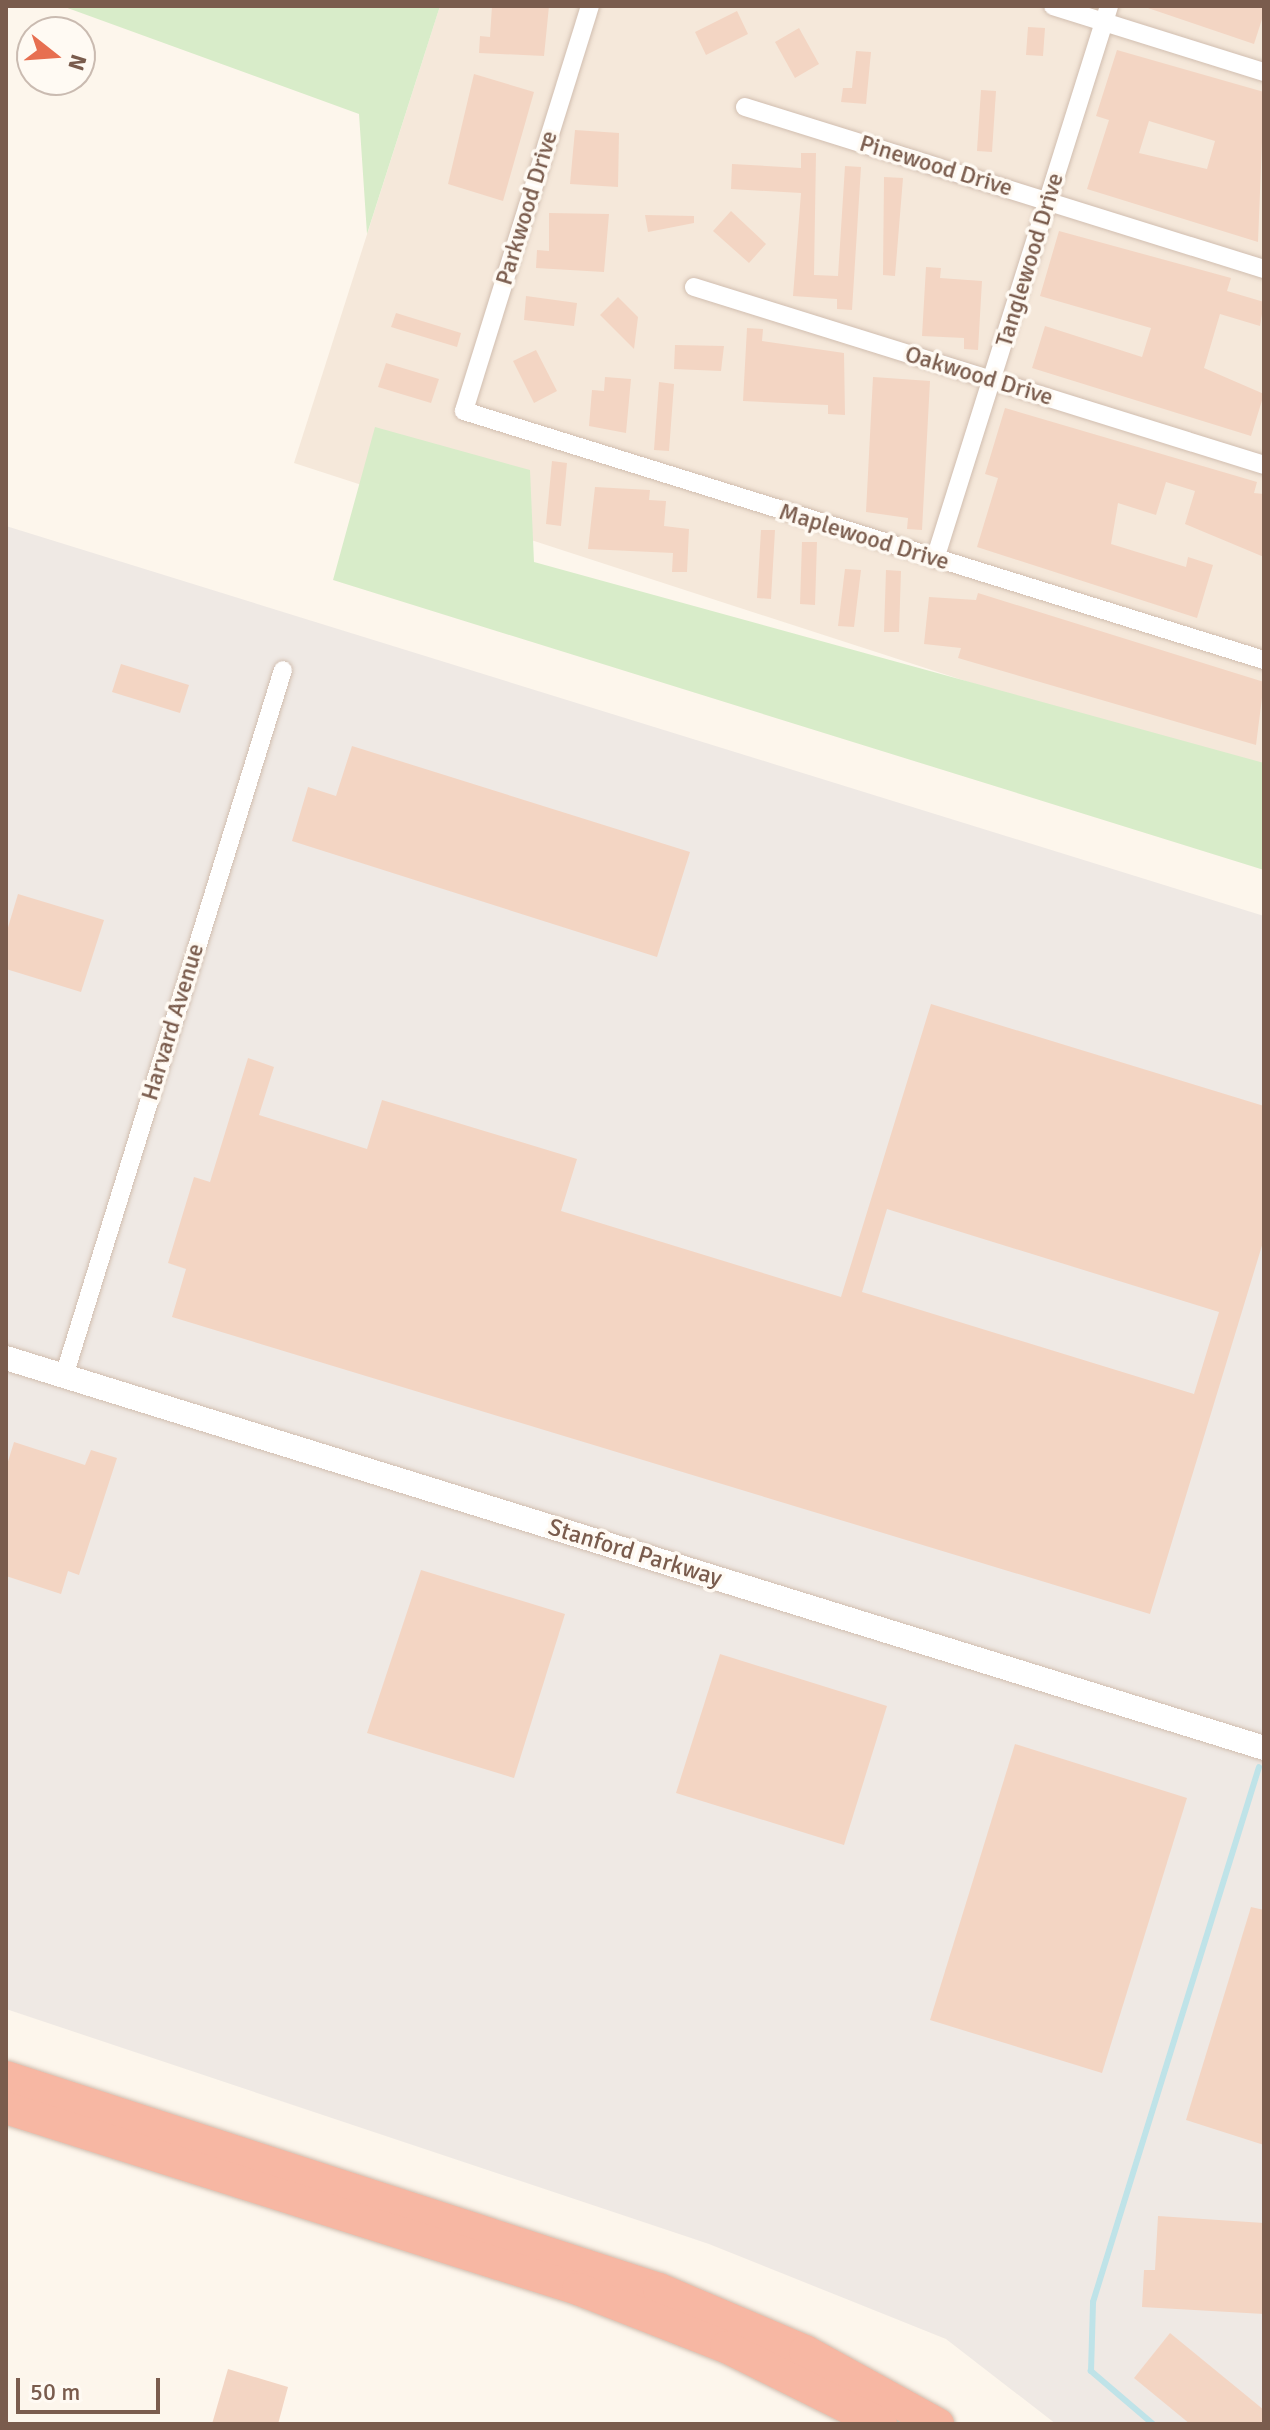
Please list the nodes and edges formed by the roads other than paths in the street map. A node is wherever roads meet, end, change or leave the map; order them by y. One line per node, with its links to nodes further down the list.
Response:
1 (590, 6): 10 (street, Parkwood Drive)
2 (1053, 6): 3 (street)
3 (1106, 14): 4 (street); 6 (street, Tanglewood Drive)
4 (1264, 72)
5 (745, 107): 6 (street, Pinewood Drive)
6 (1048, 202): 7 (street, Pinewood Drive); 9 (street, Tanglewood Drive)
7 (1264, 269)
8 (694, 287): 9 (street, Oakwood Drive)
9 (992, 380): 11 (street, Oakwood Drive); 12 (street, Tanglewood Drive)
10 (464, 411): 12 (street, Maplewood Drive)
11 (1264, 465)
12 (935, 559): 13 (street, Maplewood Drive)
13 (1264, 660)
14 (283, 670): 16 (street, Harvard Avenue)
15 (6, 1358): 16 (street, Stanford Parkway)
16 (64, 1376): 17 (street, Stanford Parkway)
17 (1264, 1748)
18 (6, 2077): 21 (highway)
19 (6, 2108): 20 (highway)
20 (881, 2424)
21 (938, 2424)

